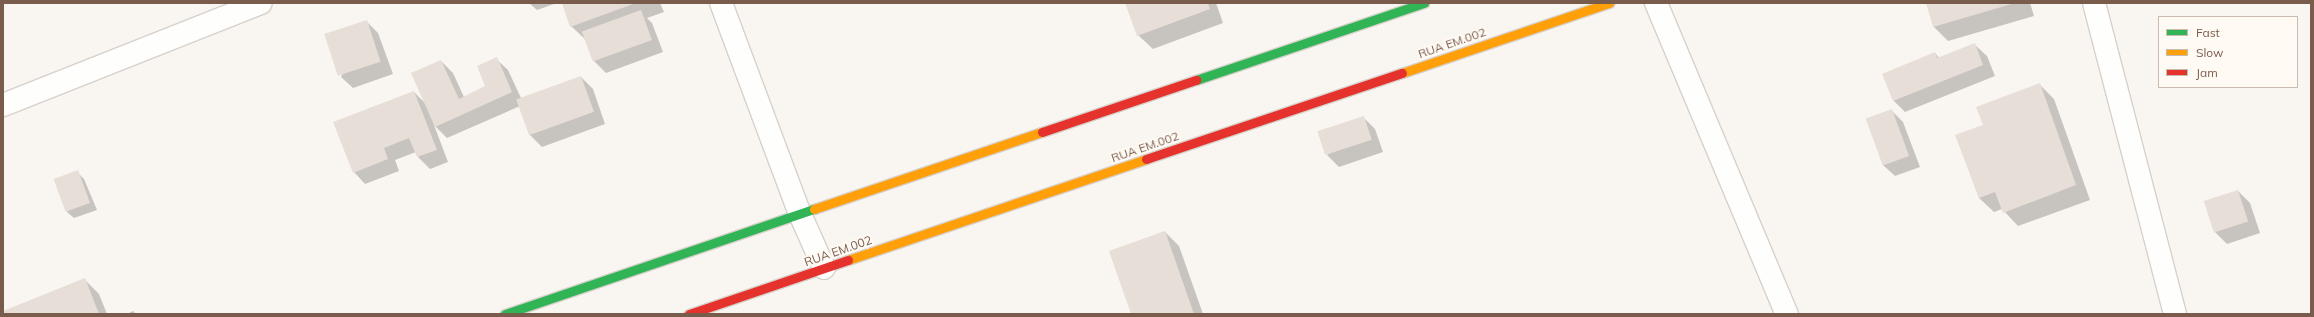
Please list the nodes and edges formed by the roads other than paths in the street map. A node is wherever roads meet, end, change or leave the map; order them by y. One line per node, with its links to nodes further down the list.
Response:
1 (260, 3): 7 (street)
2 (721, 3): 8 (street)
3 (1424, 3): 8 (street)
4 (1608, 3): 9 (street, RUA EM.002)
5 (1656, 3): 12 (street)
6 (2094, 3): 13 (street)
7 (3, 105)
8 (800, 214): 9 (street); 10 (street)
9 (824, 268): 11 (street, RUA EM.002)
10 (505, 314)
11 (689, 314)
12 (1787, 314)
13 (2175, 314)

